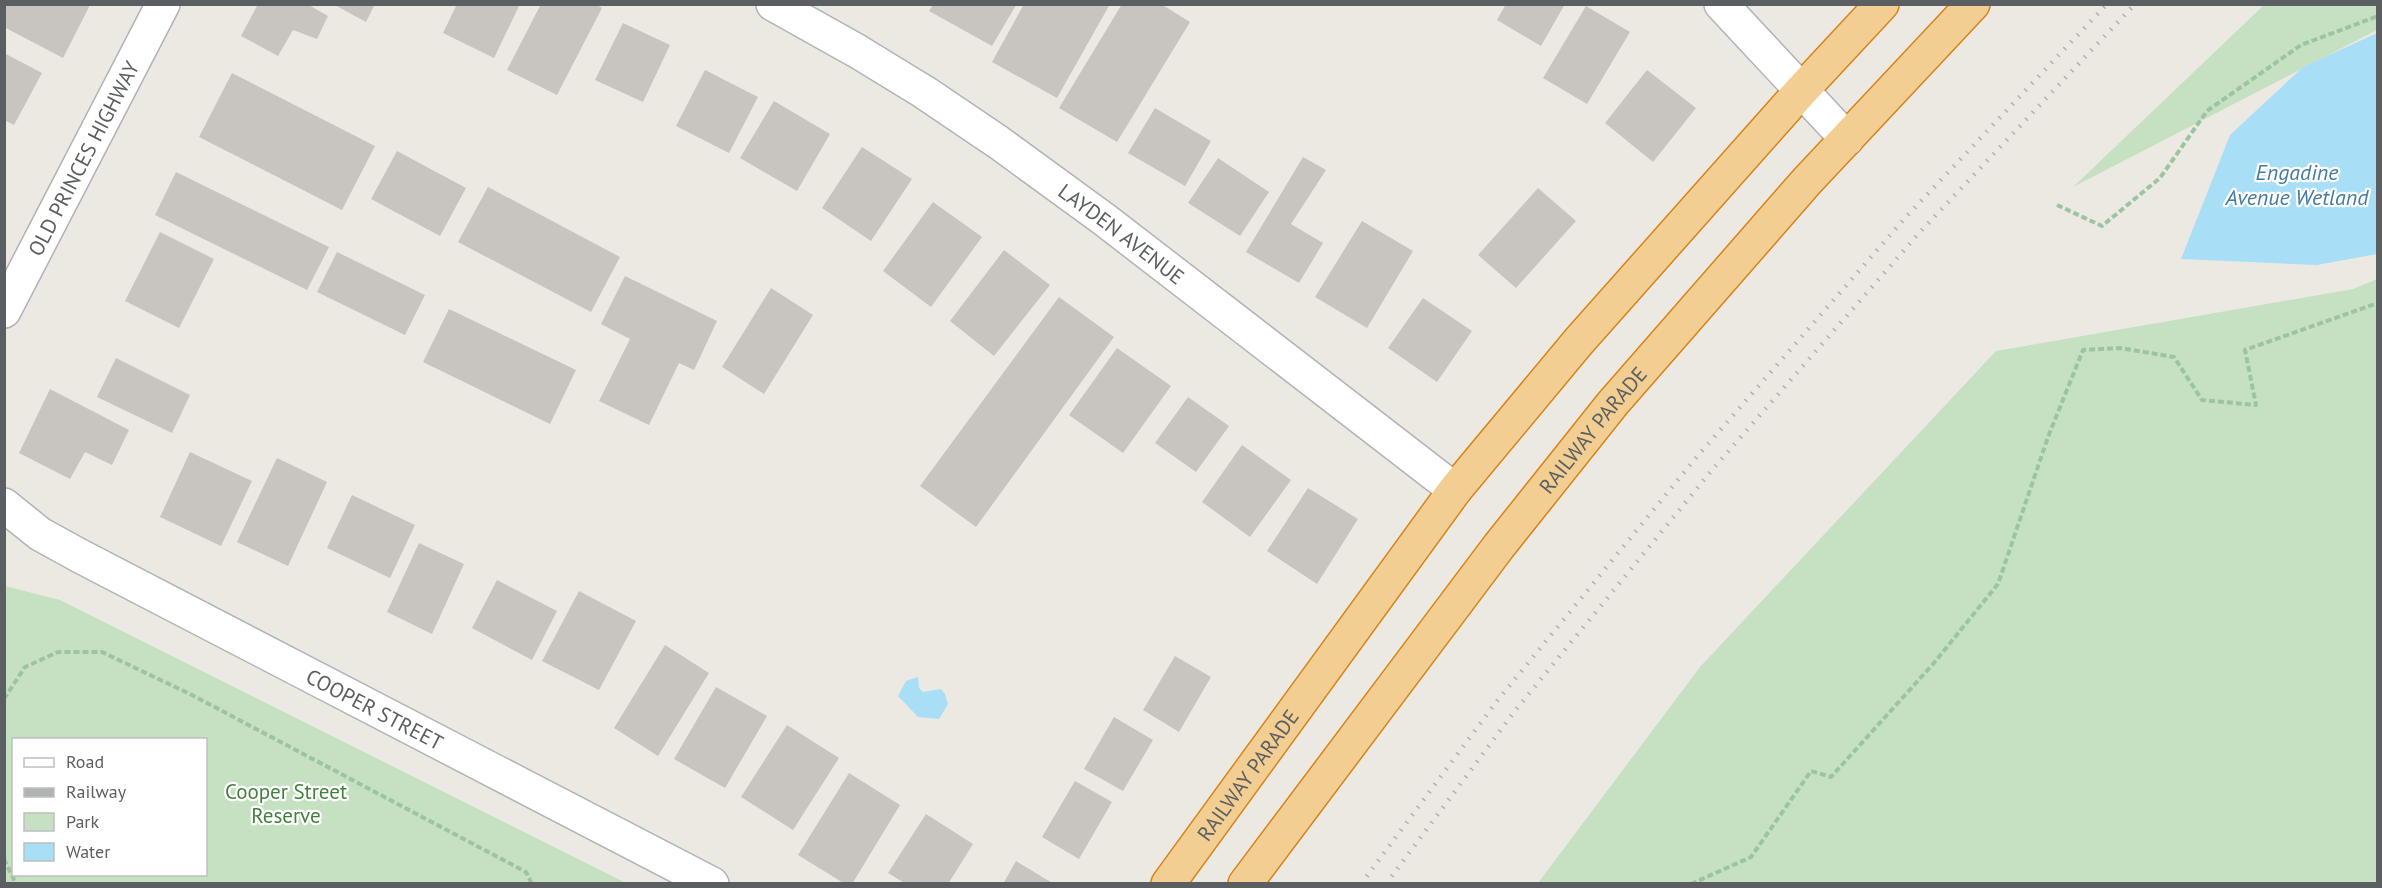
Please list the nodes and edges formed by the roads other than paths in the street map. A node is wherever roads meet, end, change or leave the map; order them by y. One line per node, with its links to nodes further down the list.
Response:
1 (163, 4): 8 (street, OLD PRINCES HIGHWAY)
2 (773, 4): 9 (street, LAYDEN AVENUE)
3 (1721, 4): 6 (street)
4 (1882, 4): 6 (highway, RAILWAY PARADE)
5 (1973, 4): 7 (highway, RAILWAY PARADE)
6 (1801, 91): 7 (street); 9 (highway, RAILWAY PARADE)
7 (1847, 139): 15 (highway, RAILWAY PARADE)
8 (4, 311)
9 (1455, 490): 14 (highway, RAILWAY PARADE)
10 (4, 505): 12 (street, COOPER STREET)
11 (4, 534): 12 (street, COOPER STREET)
12 (40, 534): 13 (street, COOPER STREET)
13 (712, 884)
14 (1168, 884)
15 (1245, 884)

